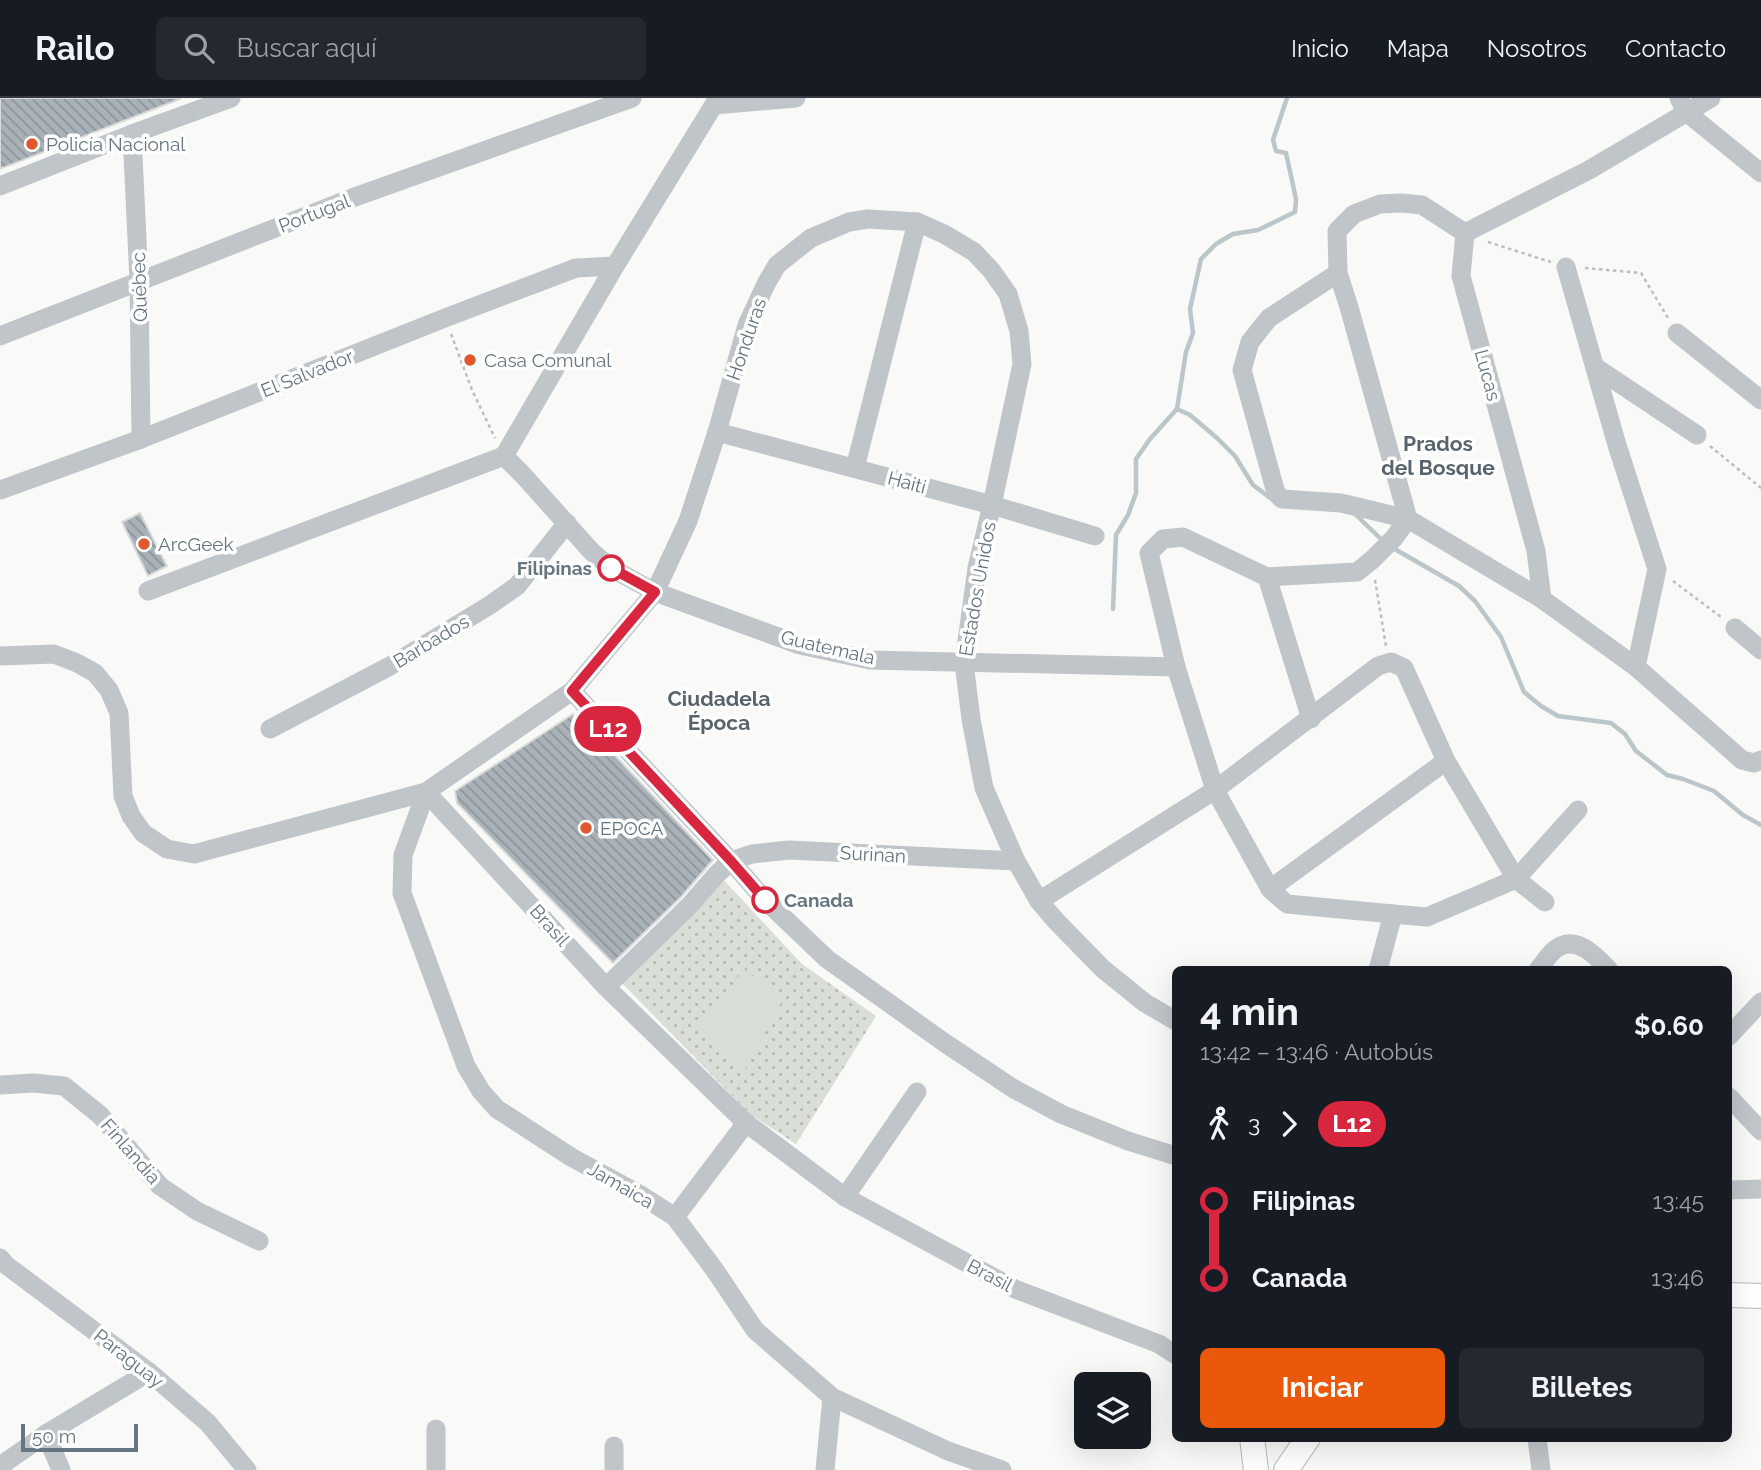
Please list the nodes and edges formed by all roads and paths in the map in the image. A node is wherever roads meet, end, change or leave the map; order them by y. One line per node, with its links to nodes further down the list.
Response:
1 (231, 98): 7 (street)
2 (632, 98): 15 (street, Portugal)
3 (796, 98): 5 (street)
4 (1711, 98): 6 (street)
5 (716, 102): 12 (street)
6 (1682, 105): 8 (street); 11 (street)
7 (132, 134): 9 (street); 15 (street, Québec)
8 (1761, 173)
9 (0, 186)
10 (917, 222): 16 (street, Honduras); 22 (street, Honduras); 26 (street)
11 (1465, 233): 13 (path); 14 (street); 38 (street, Lucas)
12 (615, 266): 17 (street, El Salvador); 25 (street)
13 (1566, 267): 18 (path); 20 (street)
14 (1338, 273): 30 (street); 30 (street)
15 (139, 281): 19 (street, Portugal); 24 (street, Québec)
16 (1008, 294): 29 (street, Estados Unidos)
17 (445, 318): 24 (street, El Salvador); 25 (path)
18 (1677, 333): 21 (street)
19 (0, 336)
20 (1595, 367): 23 (street); 34 (street)
21 (1761, 400)
22 (717, 432): 26 (street, Haiti); 37 (street, Honduras)
23 (1697, 435): 27 (path)
24 (141, 439): 28 (street, El Salvador)
25 (504, 456): 31 (street, Guatemala); 36 (street)
26 (855, 468): 29 (street, Haiti)
27 (1761, 488)
28 (0, 490)
29 (992, 505): 32 (street, Haiti); 43 (street, Estados Unidos)
30 (1408, 519): 33 (street); 38 (street)
31 (567, 523): 37 (street, Guatemala); 48 (street, Barbados)
32 (1095, 536)
33 (1364, 566): 35 (street); 42 (path)
34 (1657, 569): 39 (path); 45 (street)
35 (1267, 577): 44 (street); 47 (street)
36 (148, 591)
37 (655, 592): 43 (street, Guatemala); 46 (street, Honduras)
38 (1542, 599): 45 (street)
39 (1735, 628): 40 (street)
40 (1761, 650)
41 (0, 656): 52 (street)
42 (1391, 662): 47 (street); 50 (street)
43 (964, 663): 44 (street, Guatemala); 55 (street, Estados Unidos)
44 (1177, 667): 51 (street)
45 (1636, 667): 49 (street)
46 (572, 691): 52 (street, Honduras); 54 (street)
47 (1311, 719): 51 (street)
48 (270, 729)
49 (1761, 760)
50 (1446, 761): 56 (street); 57 (street)
51 (1215, 790): 57 (street); 58 (street)
52 (426, 792): 64 (street, Brasil); 77 (street, Jamaica)
53 (1578, 810): 56 (street)
54 (731, 861): 55 (street, Surinan); 64 (street); 73 (street)
55 (1016, 861): 58 (street, Estados Unidos)
56 (1516, 879): 59 (street); 60 (street)
57 (1270, 889): 60 (street)
58 (1039, 901): 66 (street, Estados Unidos)
59 (1545, 902)
60 (1393, 914): 61 (street)
61 (1379, 966)
62 (1541, 966): 63 (street)
63 (1605, 966)
64 (606, 987): 71 (street, Brasil)
65 (1761, 1002): 67 (street)
66 (1172, 1019)
67 (1732, 1033)
68 (0, 1085): 78 (street, Finlandia)
69 (917, 1092): 76 (street)
70 (1732, 1100): 72 (street)
71 (746, 1123): 76 (street, Brasil); 77 (street)
72 (1761, 1131)
73 (1172, 1155)
74 (1761, 1189): 75 (street)
75 (1732, 1190)
76 (845, 1197): 84 (street, Brasil)
77 (675, 1217): 86 (street, Jamaica)
78 (259, 1241)
79 (2, 1264): 85 (street, Paraguay)
80 (1732, 1295): 81 (main road)
81 (1761, 1296)
82 (1761, 1310): 83 (main road)
83 (1732, 1311)
84 (1168, 1344)
85 (149, 1372): 88 (street); 95 (street, Paraguay)
86 (832, 1396): 98 (street); 99 (street, Jamaica)
87 (436, 1429): 96 (street)
88 (46, 1434): 93 (street); 94 (street)
89 (1252, 1442): 100 (main road)
90 (1305, 1442): 101 (main road)
91 (1538, 1442): 102 (street)
92 (614, 1446): 97 (street)
93 (0, 1466)
94 (61, 1470)
95 (247, 1470)
96 (436, 1470)
97 (614, 1470)
98 (825, 1470)
99 (1002, 1470)
100 (1256, 1470)
101 (1286, 1470)
102 (1541, 1470)

